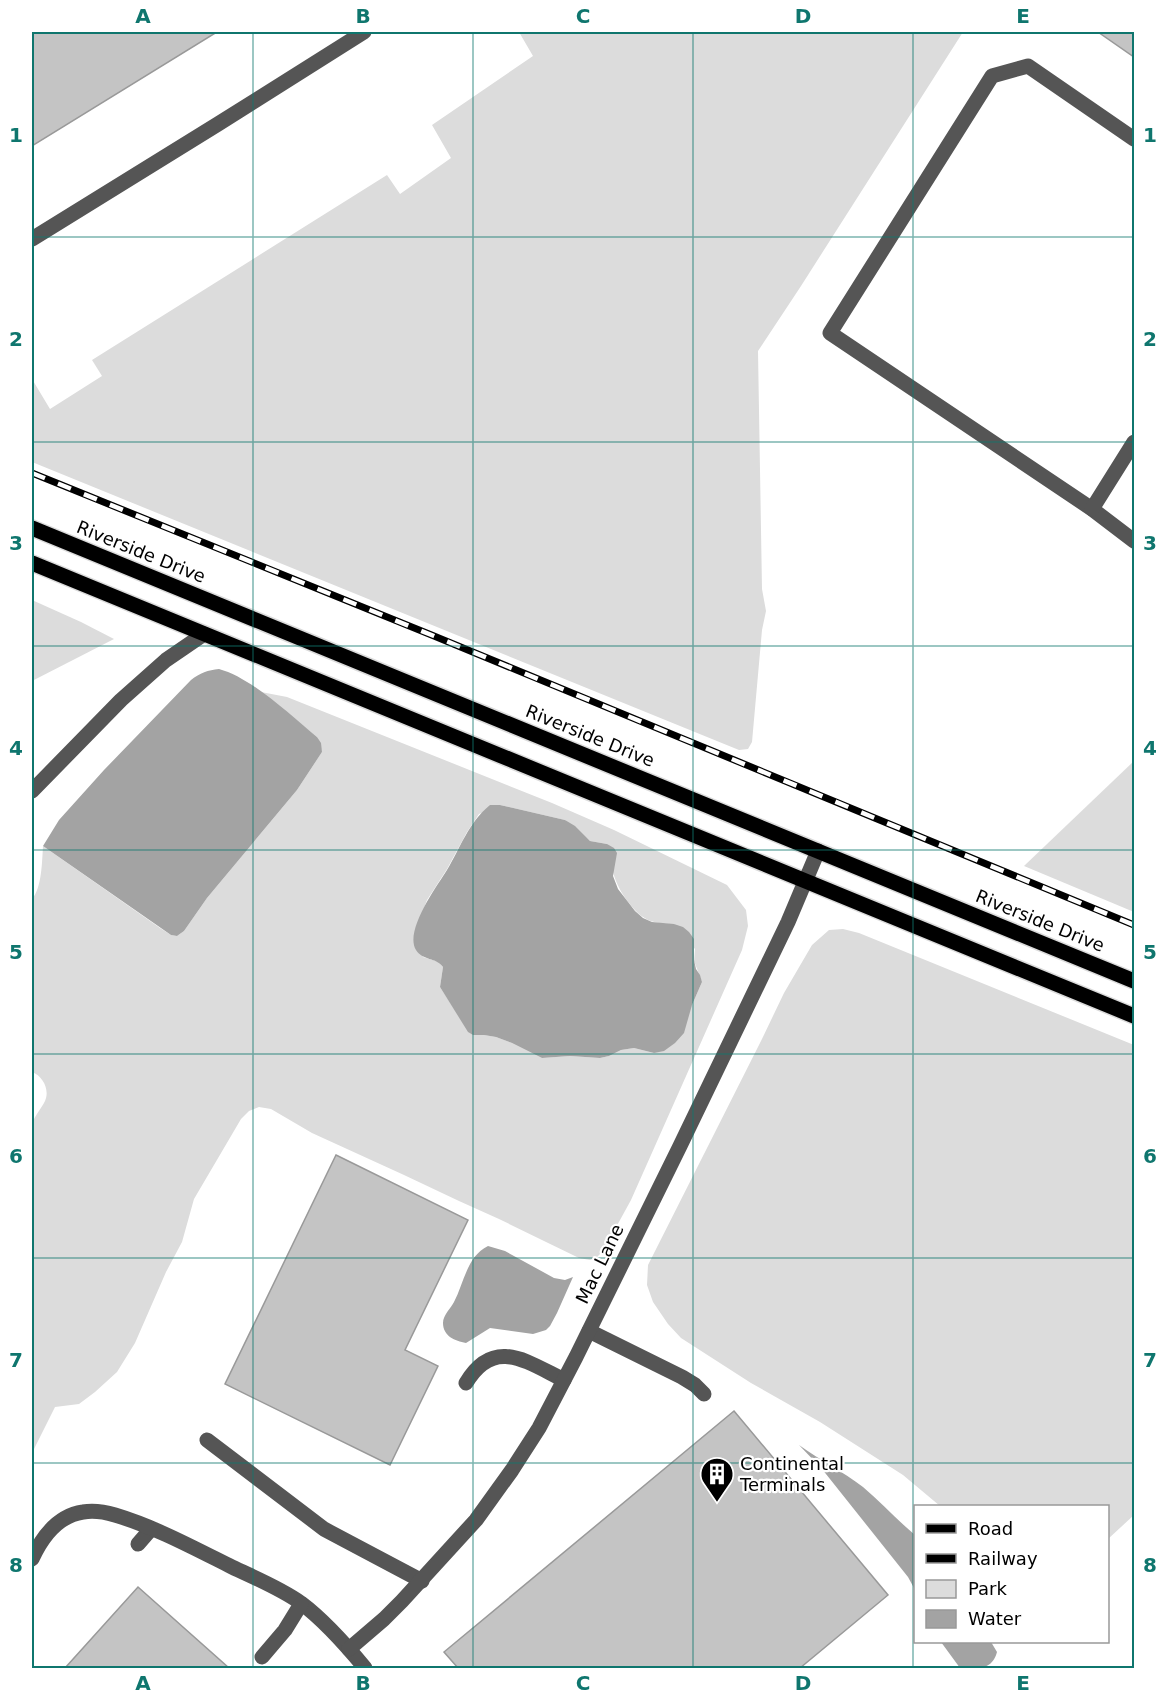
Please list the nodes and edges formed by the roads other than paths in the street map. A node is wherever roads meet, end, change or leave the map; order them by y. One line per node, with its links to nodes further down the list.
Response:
1 (364, 32): 3 (street)
2 (1134, 139): 5 (street)
3 (32, 239)
4 (1134, 442): 5 (street)
5 (1092, 509): 7 (street)
6 (32, 528): 11 (main road, Riverside Drive)
7 (1134, 541)
8 (32, 563): 9 (main road)
9 (204, 634): 10 (street); 12 (main road)
10 (32, 791)
11 (818, 851): 12 (street, Mac Lane); 13 (main road, Riverside Drive)
12 (806, 881): 14 (main road); 15 (street, Mac Lane)
13 (1134, 981)
14 (1134, 1016)
15 (589, 1331): 16 (street, Mac Lane); 18 (street)
16 (564, 1380): 17 (street); 23 (street, Mac Lane)
17 (466, 1383)
18 (704, 1394)
19 (207, 1440): 23 (street)
20 (151, 1529): 21 (street); 22 (street); 24 (street)
21 (138, 1544)
22 (32, 1559)
23 (422, 1581): 25 (street, Mac Lane)
24 (301, 1604): 25 (street); 26 (street)
25 (349, 1649): 27 (street)
26 (262, 1657)
27 (365, 1668)

